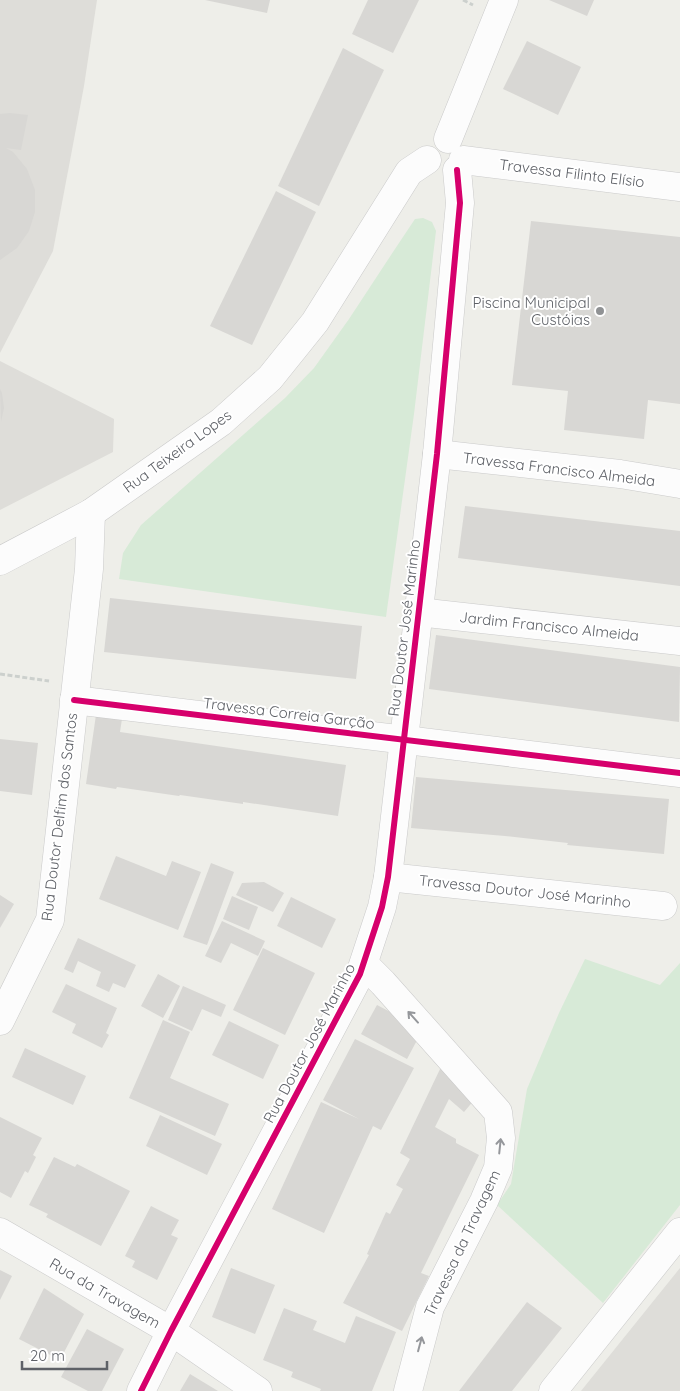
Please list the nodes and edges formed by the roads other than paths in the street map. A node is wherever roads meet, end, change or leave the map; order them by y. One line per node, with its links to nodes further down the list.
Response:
1 (504, 0): 2 (street)
2 (456, 156): 3 (street, Travessa Filinto Elísio); 4 (street, Rua Doutor José Marinho); 6 (street, Rua Teixeira Lopes)
3 (680, 187)
4 (437, 454): 5 (street, Travessa Francisco Almeida); 8 (street, Rua Doutor José Marinho)
5 (680, 484)
6 (91, 513): 7 (street, Rua Teixeira Lopes); 10 (street, Rua Doutor Delfim dos Santos)
7 (0, 561)
8 (418, 612): 9 (street, Jardim Francisco Almeida); 11 (street, Rua Doutor José Marinho)
9 (680, 641)
10 (74, 692): 11 (street, Travessa Correia Garção); 16 (street, Rua Doutor Delfim dos Santos)
11 (404, 740): 12 (street, Travessa Correia Garção); 13 (street, Rua Doutor José Marinho)
12 (680, 773)
13 (388, 877): 14 (street, Travessa Doutor José Marinho); 15 (street, Rua Doutor José Marinho)
14 (663, 906)
15 (364, 964): 19 (street, Rua Doutor José Marinho); 22 (street, Travessa da Travagem, one-way to 15)
16 (0, 1021)
17 (0, 1232): 19 (street, Rua da Travagem)
18 (680, 1232): 23 (street)
19 (171, 1331): 20 (street, Rua Doutor José Marinho); 21 (street, Rua da Travagem)
20 (141, 1391)
21 (258, 1391)
22 (408, 1391)
23 (553, 1391)

